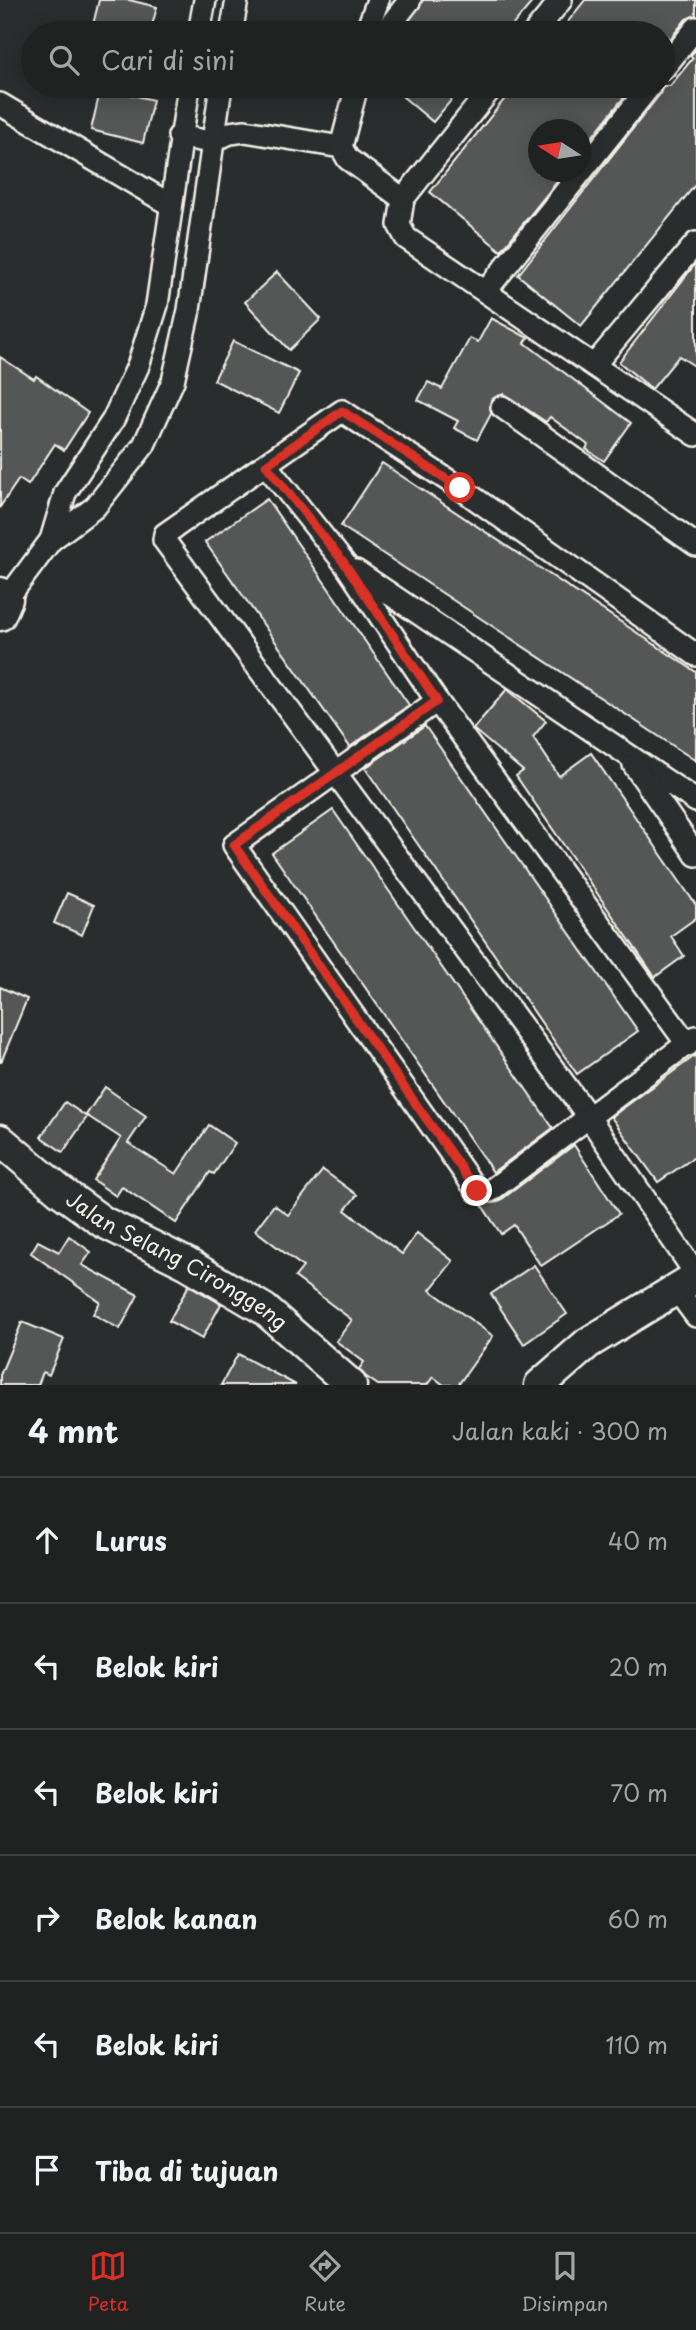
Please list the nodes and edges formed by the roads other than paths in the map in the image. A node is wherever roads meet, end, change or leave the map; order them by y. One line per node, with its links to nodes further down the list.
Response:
1 (205, 0): 6 (street)
2 (237, 0): 7 (street)
3 (378, 0): 8 (street)
4 (410, 0): 9 (street)
5 (561, 0): 10 (street)
6 (201, 21)
7 (233, 21)
8 (370, 21)
9 (393, 21)
10 (544, 21)
11 (696, 28): 12 (street)
12 (675, 54)
13 (187, 98): 19 (street)
14 (219, 98): 20 (street)
15 (354, 98): 21 (street)
16 (483, 98): 22 (street)
17 (640, 98): 25 (street)
18 (0, 104): 23 (street)
19 (179, 136): 20 (street); 23 (street)
20 (211, 142): 21 (street); 27 (street)
21 (341, 147): 22 (street)
22 (403, 199): 25 (street)
23 (169, 204): 26 (street)
24 (696, 243): 28 (street)
25 (486, 291): 28 (street)
26 (156, 305): 27 (street); 32 (street)
27 (187, 317): 32 (street)
28 (595, 364): 30 (street)
29 (502, 407): 33 (street)
30 (696, 435)
31 (266, 465): 34 (street); 36 (street); 39 (street)
32 (51, 540): 35 (street)
33 (696, 545)
34 (345, 564): 37 (street); 38 (street)
35 (2, 602)
36 (696, 655)
37 (437, 701): 39 (street); 42 (street)
38 (626, 754): 40 (street); 41 (street)
39 (335, 775): 43 (street); 43 (street)
40 (696, 801)
41 (696, 855)
42 (692, 1041): 43 (street)
43 (588, 1116): 45 (street)
44 (0, 1140): 47 (street, Jalan Selang Cironggeng)
45 (689, 1280): 46 (street); 48 (street)
46 (696, 1316)
47 (351, 1385)
48 (540, 1385)

